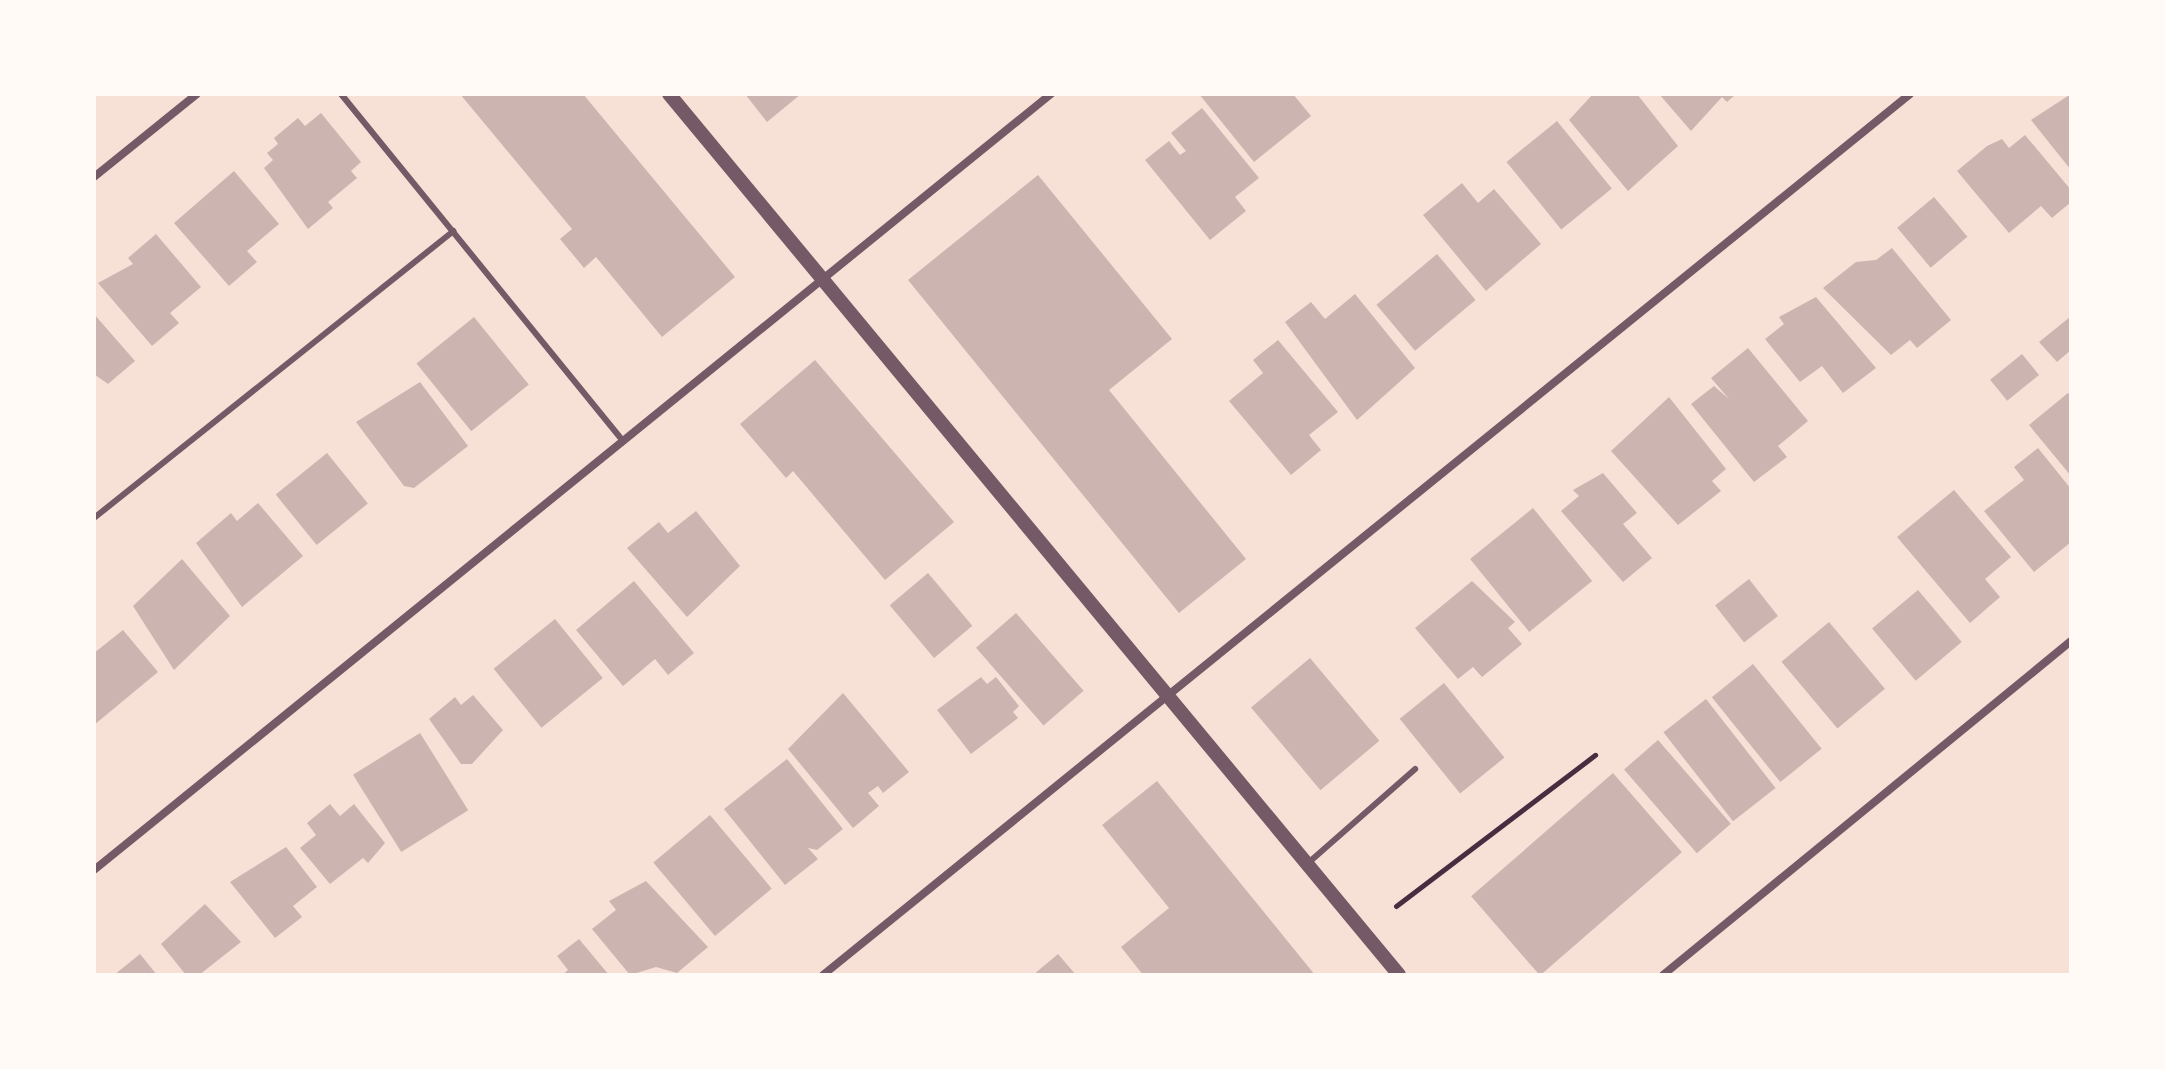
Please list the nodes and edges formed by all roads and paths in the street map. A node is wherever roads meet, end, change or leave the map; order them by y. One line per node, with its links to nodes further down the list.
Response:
1 (197, 94): 6 (street)
2 (341, 94): 7 (lane)
3 (669, 94): 8 (street)
4 (1051, 94): 8 (street)
5 (1910, 94): 12 (street)
6 (94, 177)
7 (453, 231): 9 (lane); 10 (lane)
8 (822, 279): 9 (street); 12 (street)
9 (620, 437): 16 (street)
10 (94, 518)
11 (2071, 641): 20 (street)
12 (1168, 696): 15 (street); 18 (street)
13 (1595, 755): 17 (path)
14 (1415, 769): 15 (lane)
15 (1307, 864): 19 (street)
16 (94, 870)
17 (1396, 906)
18 (823, 975)
19 (1399, 975)
20 (1663, 975)

